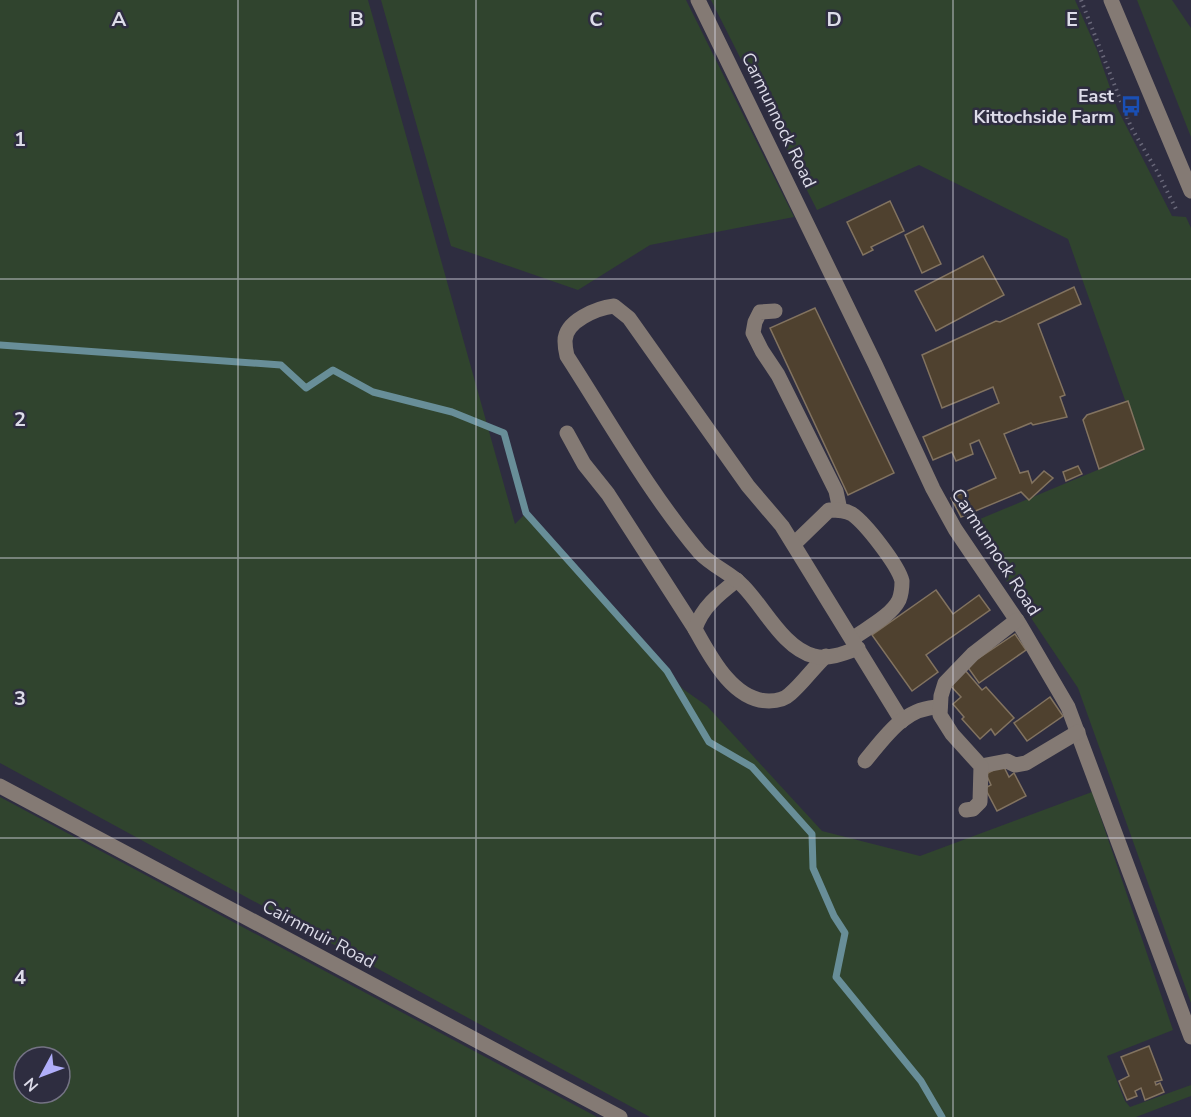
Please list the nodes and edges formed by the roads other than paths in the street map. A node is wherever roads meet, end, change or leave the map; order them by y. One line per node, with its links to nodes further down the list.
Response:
1 (698, 0): 9 (street, Carmunnock Road)
2 (1111, 0): 3 (street)
3 (1191, 191)
4 (775, 311): 6 (street)
5 (567, 433): 10 (street)
6 (840, 510): 7 (street); 11 (street)
7 (794, 544): 8 (street); 11 (street)
8 (737, 580): 10 (street); 12 (street)
9 (1017, 620): 13 (street); 15 (street, Carmunnock Road)
10 (695, 629): 12 (street)
11 (855, 643): 12 (street); 14 (street)
12 (826, 656)
13 (940, 707): 14 (street); 17 (street)
14 (902, 721): 16 (street)
15 (1078, 732): 17 (street); 20 (street, Carmunnock Road)
16 (866, 761)
17 (981, 766): 19 (street)
18 (0, 786): 21 (street, Cairnmuir Road)
19 (966, 810)
20 (1191, 1037)
21 (620, 1117)

